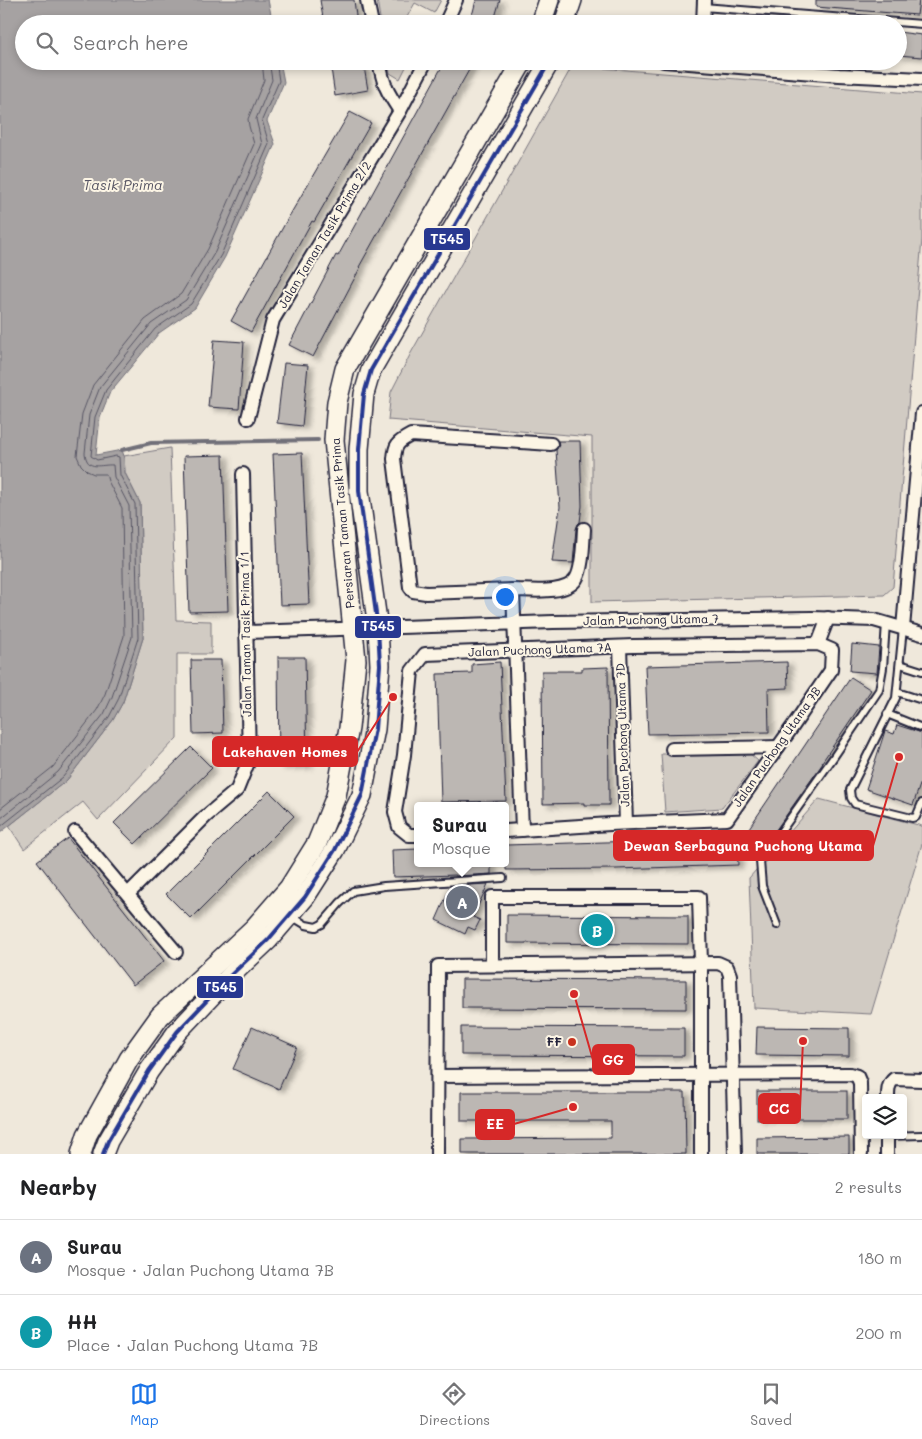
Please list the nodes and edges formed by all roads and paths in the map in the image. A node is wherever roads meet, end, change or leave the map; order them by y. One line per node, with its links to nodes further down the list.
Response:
1 (367, 0): 6 (street)
2 (456, 0): 7 (street)
3 (549, 0): 8 (main road)
4 (572, 0): 9 (main road)
5 (704, 4): 10 (lane)
6 (370, 15)
7 (449, 15)
8 (545, 15)
9 (567, 15)
10 (824, 15)
11 (907, 23): 12 (lane)
12 (922, 24)
13 (380, 70): 19 (street)
14 (421, 70): 19 (street, Jalan Taman Tasik Prima 2/2)
15 (518, 70): 29 (main road, Persiaran Taman Tasik Prima)
16 (545, 70): 30 (main road, Persiaran Taman Tasik Prima)
17 (782, 70): 18 (street)
18 (922, 79)
19 (400, 111): 21 (street, Jalan Taman Tasik Prima 2/2)
20 (922, 413): 31 (street)
21 (248, 418)
22 (551, 444): 25 (street)
23 (243, 474): 32 (street, Jalan Taman Tasik Prima 1/1)
24 (584, 529): 25 (street)
25 (513, 590): 27 (street)
26 (828, 618): 27 (street, Jalan Puchong Utama 7); 28 (street, Jalan Puchong Utama 7); 34 (street)
27 (515, 623): 30 (street, Jalan Puchong Utama 7); 36 (street)
28 (886, 623): 31 (street, Jalan Puchong Utama 7); 54 (lane)
29 (353, 628): 30 (street, Jalan Puchong Utama 7); 32 (street, Jalan Puchong Utama 7); 66 (main road, Persiaran Taman Tasik Prima)
30 (378, 628): 53 (main road, Persiaran Taman Tasik Prima)
31 (903, 628): 33 (street, Jalan Puchong Utama 7); 37 (lane)
32 (246, 632): 52 (street, Jalan Taman Tasik Prima 1/1)
33 (922, 634)
34 (818, 644): 35 (street, Jalan Puchong Utama 7A); 43 (street, Jalan Puchong Utama 7B)
35 (620, 646): 36 (street, Jalan Puchong Utama 7A); 46 (street, Jalan Puchong Utama 7D)
36 (516, 651): 47 (street); 50 (street, Jalan Puchong Utama 7A)
37 (900, 664): 38 (lane); 39 (lane)
38 (922, 671)
39 (897, 692): 40 (lane); 41 (lane)
40 (922, 700)
41 (887, 714): 42 (lane); 45 (lane)
42 (922, 728)
43 (778, 748): 44 (street); 46 (street, Jalan Puchong Utama 7B)
44 (672, 749)
45 (922, 803)
46 (626, 823): 47 (street, Jalan Puchong Utama 7B)
47 (522, 830): 48 (street, Jalan Puchong Utama 7B)
48 (509, 831)
49 (75, 832): 52 (street)
50 (414, 835)
51 (504, 878): 53 (lane)
52 (128, 894): 55 (street)
53 (290, 916): 67 (main road, Persiaran Taman Tasik Prima)
54 (777, 925)
55 (176, 952)
56 (701, 963): 57 (street); 57 (street); 58 (street); 59 (street)
57 (492, 966): 60 (street)
58 (732, 1074): 59 (street); 70 (street); 71 (street)
59 (702, 1075): 60 (street); 69 (street)
60 (438, 1076): 68 (street)
61 (922, 1080): 62 (street)
62 (888, 1094)
63 (907, 1135): 64 (lane)
64 (922, 1135)
65 (887, 1139): 72 (street)
66 (81, 1154)
67 (103, 1154)
68 (437, 1154)
69 (701, 1154)
70 (735, 1154)
71 (861, 1154)
72 (887, 1154)

